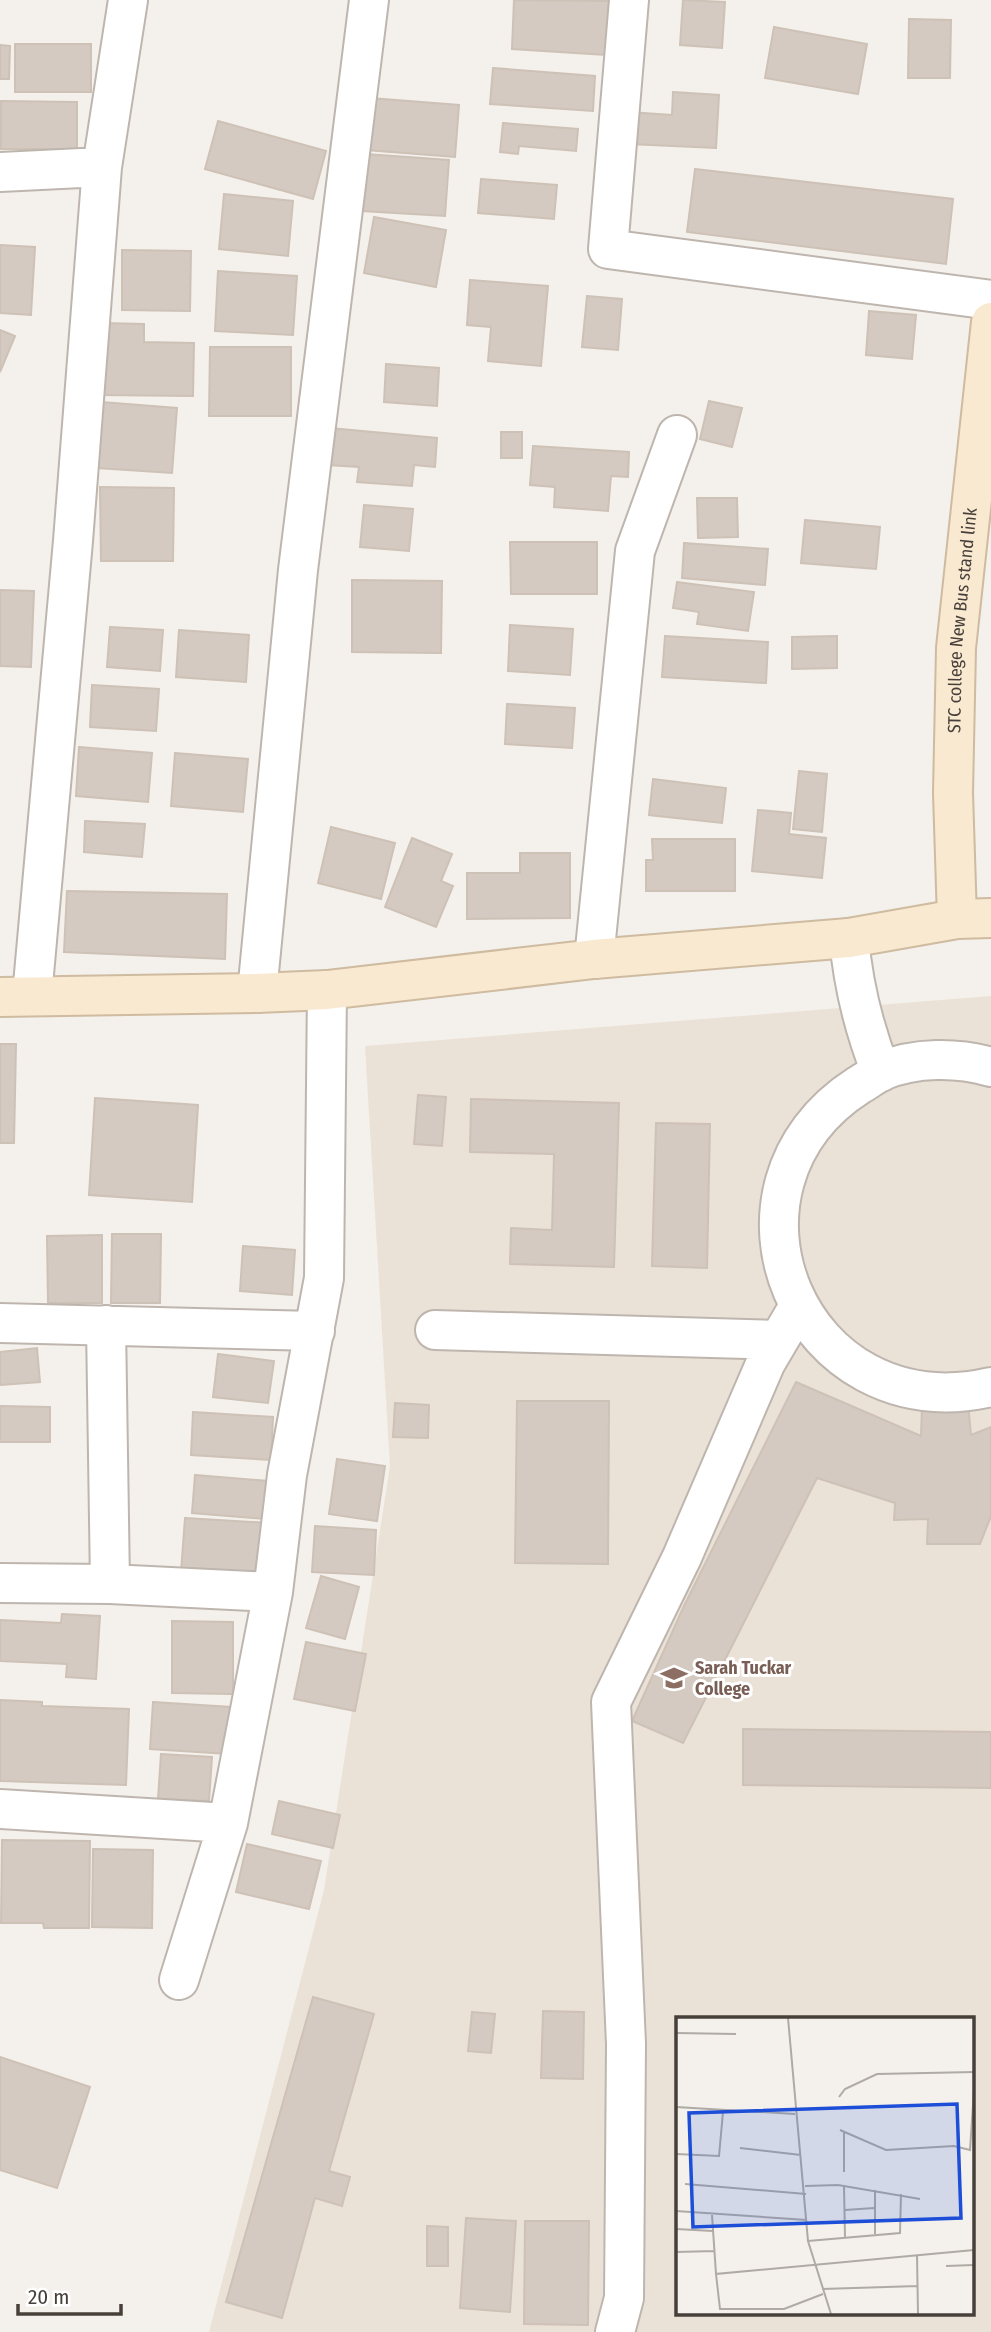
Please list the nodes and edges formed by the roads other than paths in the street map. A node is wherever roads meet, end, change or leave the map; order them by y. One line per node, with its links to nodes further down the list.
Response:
1 (128, 0): 4 (street)
2 (369, 0): 13 (street)
3 (629, 0): 6 (street)
4 (102, 167): 5 (street); 14 (street)
5 (0, 172)
6 (991, 300)
7 (991, 321): 9 (street, STC college New Bus stand link)
8 (677, 435): 11 (street)
9 (974, 919): 10 (street)
10 (849, 938): 11 (street); 16 (street)
11 (594, 959): 12 (street)
12 (327, 990): 13 (street); 20 (street)
13 (257, 993): 14 (street)
14 (16, 997)
15 (991, 1067): 16 (street)
16 (881, 1072): 17 (street)
17 (799, 1306): 22 (street); 23 (street)
18 (0, 1323): 19 (street)
19 (106, 1325): 20 (street); 25 (street)
20 (315, 1331): 26 (street)
21 (435, 1331): 22 (street)
22 (779, 1340): 30 (street)
23 (991, 1387)
24 (0, 1583): 25 (street)
25 (110, 1584): 26 (street)
26 (273, 1592): 28 (street)
27 (0, 1808): 28 (street)
28 (228, 1823): 29 (street)
29 (179, 1980)
30 (615, 2332)

